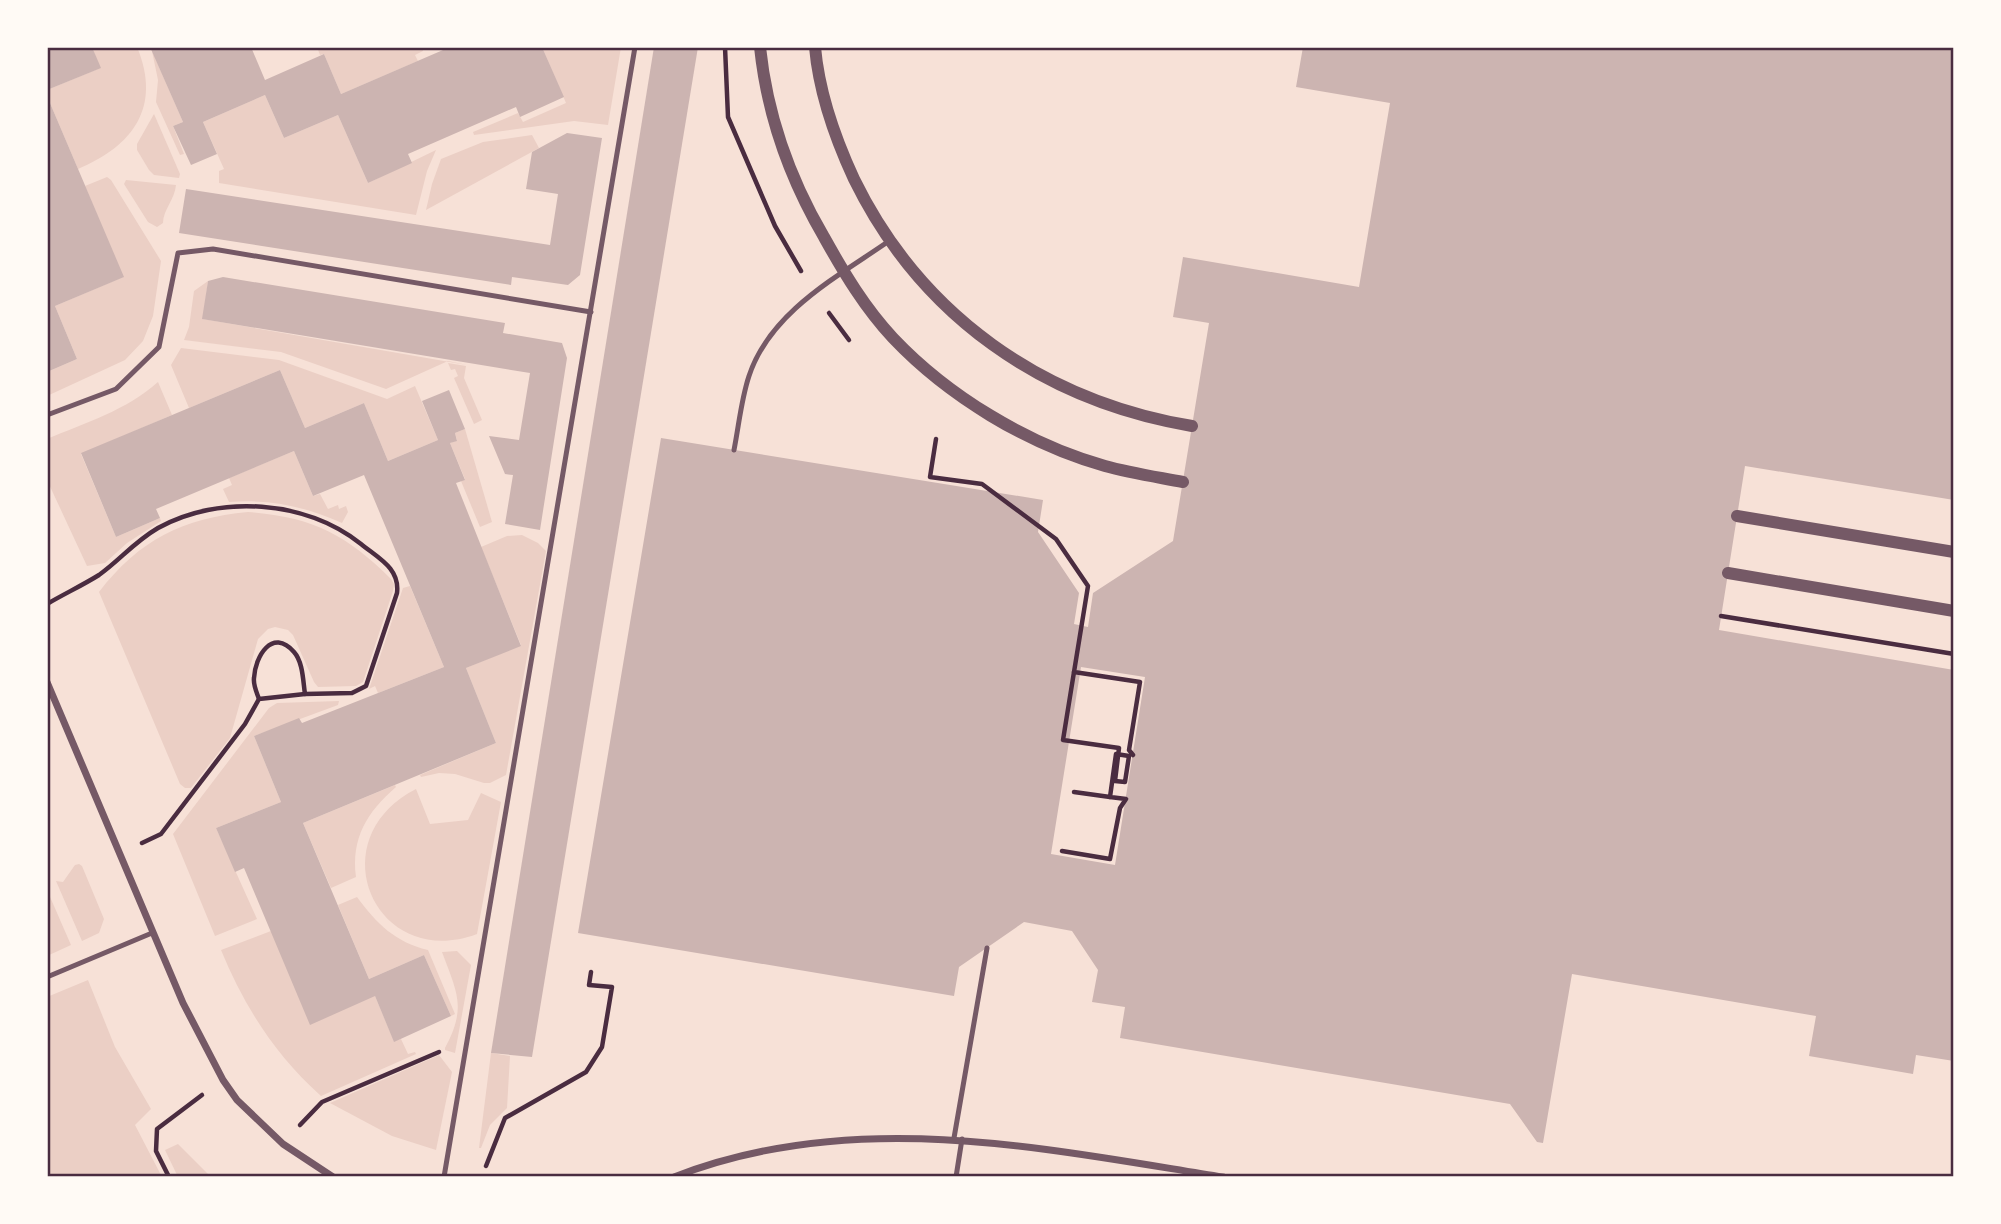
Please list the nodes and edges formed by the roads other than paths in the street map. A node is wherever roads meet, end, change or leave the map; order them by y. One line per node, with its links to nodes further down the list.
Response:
1 (635, 47): 6 (lane)
2 (760, 47): 5 (street)
3 (815, 47): 4 (street)
4 (889, 241): 5 (lane); 8 (street)
5 (844, 272): 9 (lane); 10 (street)
6 (591, 312): 7 (lane); 21 (lane)
7 (47, 415)
8 (1192, 426)
9 (734, 450)
10 (1183, 482)
11 (1737, 516): 12 (street)
12 (1954, 552)
13 (1728, 573): 14 (street)
14 (1954, 611)
15 (47, 682): 16 (street)
16 (152, 933): 18 (lane); 20 (street)
17 (987, 948): 19 (lane)
18 (47, 977)
19 (958, 1139): 22 (street); 23 (lane); 24 (street)
20 (333, 1177)
21 (444, 1177)
22 (674, 1177)
23 (956, 1177)
24 (1223, 1177)

